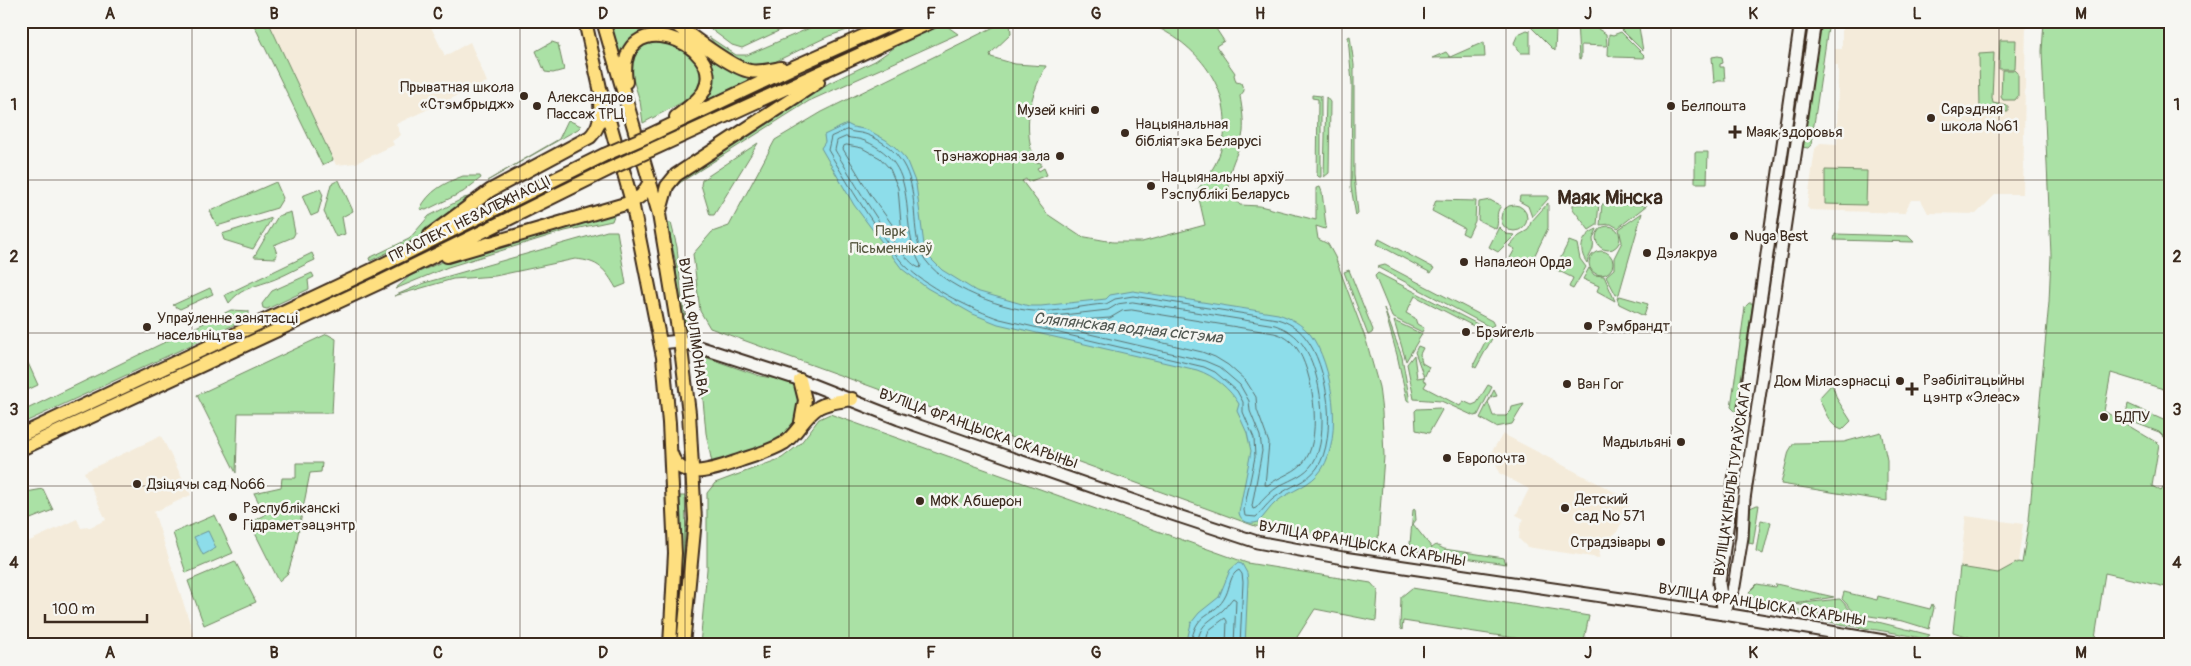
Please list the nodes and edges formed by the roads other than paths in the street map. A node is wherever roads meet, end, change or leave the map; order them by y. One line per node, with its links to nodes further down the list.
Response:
1 (585, 21): 10 (main road)
2 (603, 21): 11 (main road, ВУЛІЦА ФІЛІМОНАВА)
3 (671, 21): 9 (main road)
4 (897, 21): 9 (main road, ПРАСПЕКТ НЕЗАЛЕЖНАСЦІ)
5 (933, 21): 8 (main road, ПРАСПЕКТ НЕЗАЛЕЖНАСЦІ)
6 (1801, 21): 27 (main road, ВУЛІЦА КІРЫЛЫ ТУРАЎСКАГА)
7 (1815, 21): 27 (main road, ВУЛІЦА КІРЫЛЫ ТУРАЎСКАГА)
8 (852, 59): 15 (main road); 17 (main road, ПРАСПЕКТ НЕЗАЛЕЖНАСЦІ, bridge)
9 (796, 66): 12 (main road, ПРАСПЕКТ НЕЗАЛЕЖНАСЦІ)
10 (600, 88): 14 (main road); 16 (main road)
11 (629, 107): 12 (main road); 13 (main road, ВУЛІЦА ФІЛІМОНАВА)
12 (653, 133): 16 (main road, ПРАСПЕКТ НЕЗАЛЕЖНАСЦІ, bridge)
13 (650, 182): 14 (main road); 15 (main road, ВУЛІЦА ФІЛІМОНАВА)
14 (632, 202): 17 (main road); 19 (main road)
15 (659, 214): 18 (main road, ВУЛІЦА ФІЛІМОНАВА)
16 (410, 250): 23 (main road, ПРАСПЕКТ НЕЗАЛЕЖНАСЦІ)
17 (405, 269): 24 (main road, ПРАСПЕКТ НЕЗАЛЕЖНАСЦІ)
18 (680, 341): 19 (main road, ВУЛІЦА ФРАНЦЫСКА СКАРЫНЫ); 20 (main road, ВУЛІЦА ФРАНЦЫСКА СКАРЫНЫ); 26 (main road, ВУЛІЦА ФІЛІМОНАВА)
19 (660, 344): 25 (main road)
20 (800, 380): 21 (main road, ВУЛІЦА ФРАНЦЫСКА СКАРЫНЫ); 22 (main road)
21 (852, 400): 22 (main road); 27 (main road, ВУЛІЦА ФРАНЦЫСКА СКАРЫНЫ)
22 (800, 427): 26 (main road)
23 (21, 435)
24 (21, 449)
25 (670, 451): 26 (main road); 28 (main road)
26 (693, 472): 29 (main road, ВУЛІЦА ФІЛІМОНАВА)
27 (1724, 614): 30 (main road, ВУЛІЦА ФРАНЦЫСКА СКАРЫНЫ)
28 (670, 645)
29 (683, 645)
30 (1908, 645)

